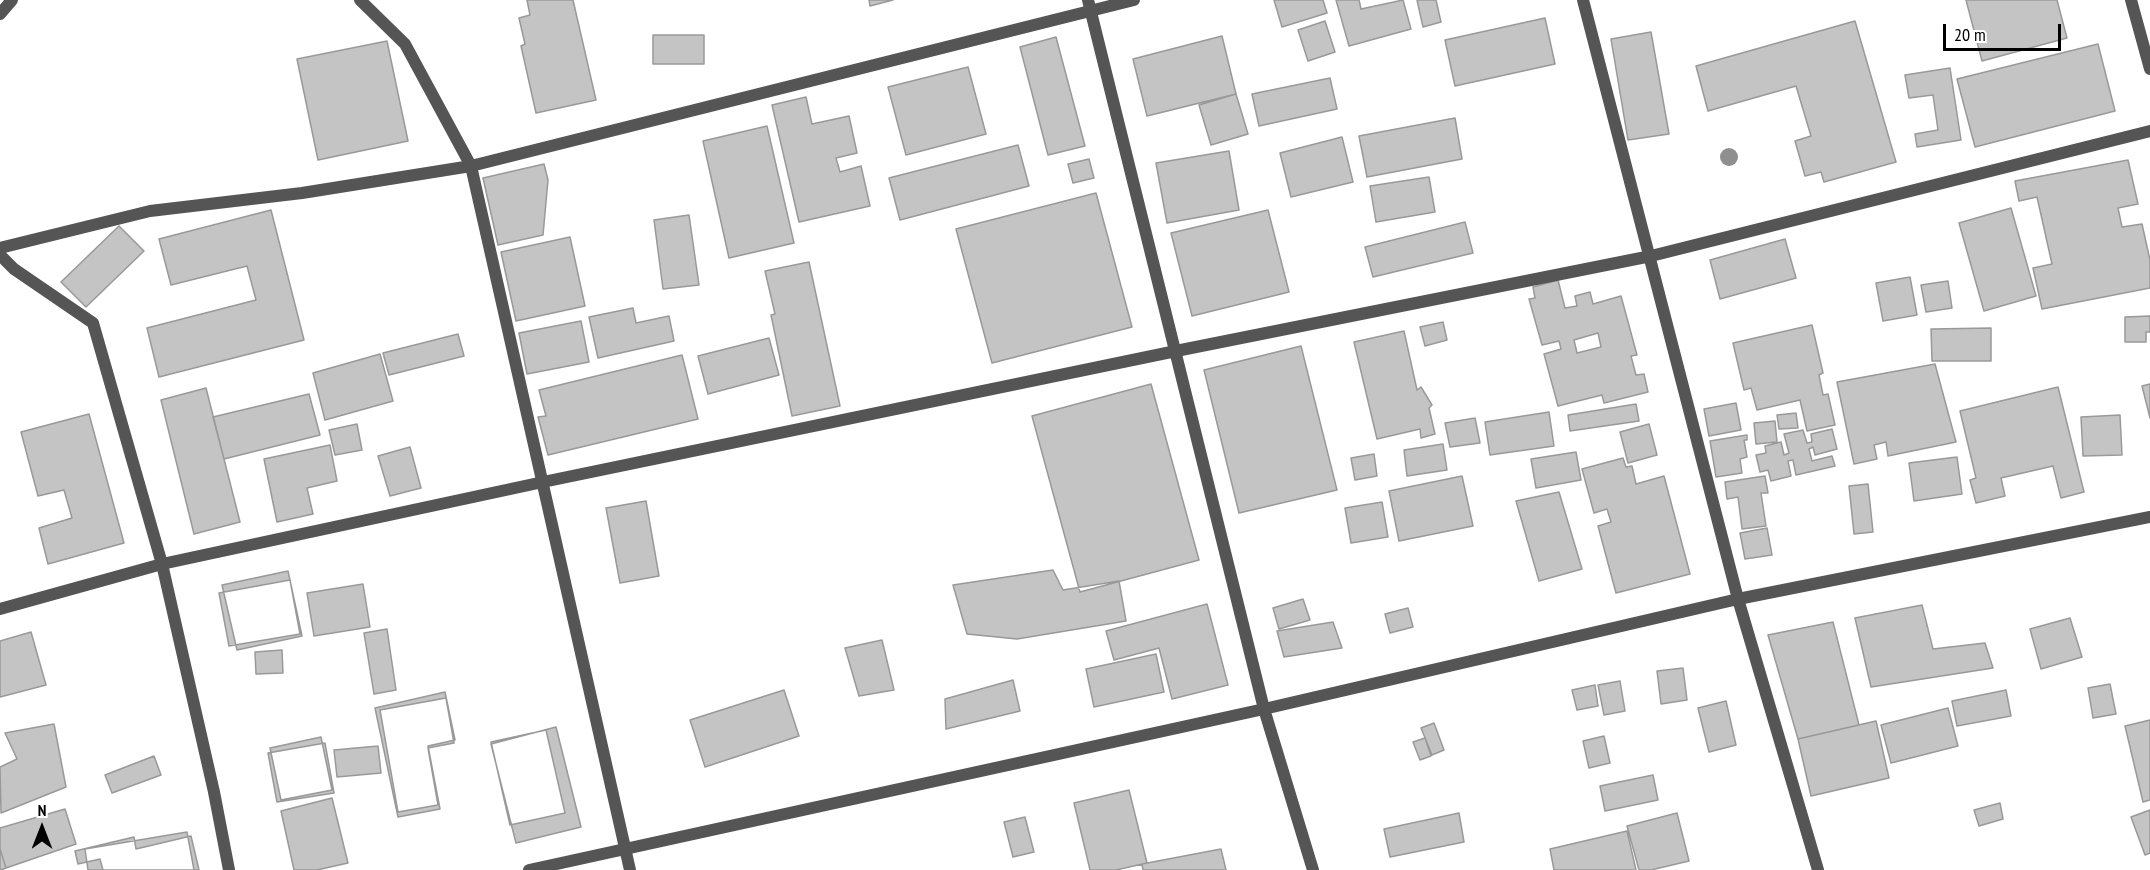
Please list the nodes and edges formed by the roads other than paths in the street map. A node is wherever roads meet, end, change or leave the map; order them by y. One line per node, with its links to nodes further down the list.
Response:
1 (12, 0): 7 (street)
2 (360, 0): 10 (street)
3 (1134, 0): 6 (street)
4 (1583, 0): 13 (street)
5 (2130, 0): 8 (street)
6 (1090, 5): 10 (street); 14 (street)
7 (0, 14)
8 (2150, 69)
9 (2150, 131): 13 (street)
10 (471, 166): 11 (street); 15 (street)
11 (0, 248)
12 (0, 255): 17 (street)
13 (1651, 256): 14 (street); 18 (street)
14 (1176, 351): 15 (street); 20 (street)
15 (543, 482): 17 (street); 21 (street)
16 (2150, 517): 18 (street)
17 (162, 564): 19 (street); 22 (street)
18 (1738, 598): 20 (street); 26 (street)
19 (0, 609)
20 (1264, 709): 21 (street); 25 (street)
21 (626, 849): 23 (street); 24 (street)
22 (229, 870)
23 (529, 870)
24 (630, 870)
25 (1313, 870)
26 (1818, 870)

